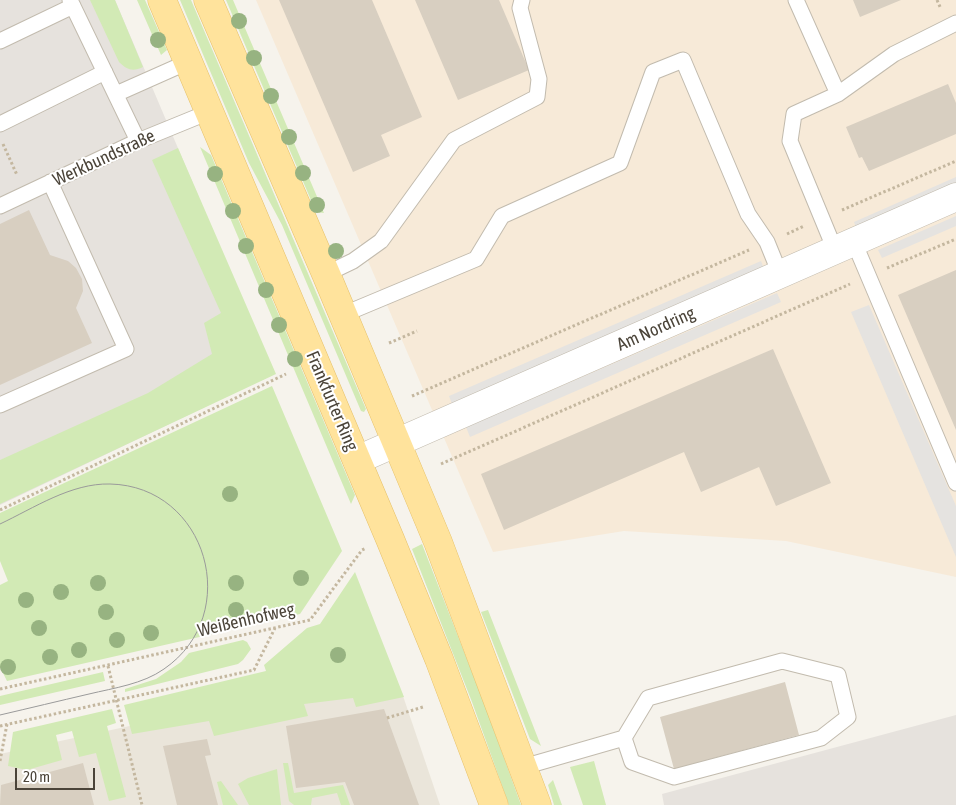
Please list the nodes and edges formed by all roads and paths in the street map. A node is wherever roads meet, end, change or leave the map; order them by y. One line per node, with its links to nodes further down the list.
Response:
1 (162, 0): 8 (main road, Frankfurter Ring)
2 (208, 0): 25 (main road)
3 (522, 0): 25 (lane)
4 (796, 0): 11 (lane)
5 (71, 3): 7 (lane); 9 (lane)
6 (956, 23): 11 (lane)
7 (0, 41)
8 (188, 62): 10 (lane); 12 (main road, Frankfurter Ring)
9 (105, 72): 10 (lane); 13 (lane)
10 (116, 94): 15 (lane)
11 (838, 94): 21 (lane)
12 (209, 112): 15 (lane, Werkbundstraße); 35 (main road, Frankfurter Ring)
13 (0, 124)
14 (0, 137): 18 (path)
15 (138, 141): 17 (lane, Werkbundstraße)
16 (956, 161): 21 (path)
17 (50, 182): 18 (lane, Werkbundstraße); 33 (lane)
18 (26, 194): 20 (lane, Werkbundstraße)
19 (956, 196): 24 (street, Am Nordring)
20 (0, 206)
21 (822, 219): 23 (path); 24 (lane)
22 (956, 239): 27 (path)
23 (767, 242): 26 (lane); 28 (lane); 32 (path)
24 (844, 246): 26 (street, Am Nordring); 27 (lane)
25 (326, 274): 28 (main road)
26 (780, 274): 34 (street, Am Nordring)
27 (868, 276): 36 (path); 37 (lane)
28 (342, 315): 34 (main road)
29 (417, 331): 30 (path)
30 (388, 343)
31 (286, 374): 38 (path)
32 (412, 396)
33 (0, 405)
34 (397, 444): 35 (street, Am Nordring); 50 (main road)
35 (357, 460): 39 (main road, Frankfurter Ring)
36 (441, 464)
37 (956, 482)
38 (0, 510)
39 (390, 539): 40 (path, Weißenhofweg); 52 (main road, Frankfurter Ring)
40 (275, 628): 41 (path, Weißenhofweg); 43 (path)
41 (108, 666): 42 (path, Weißenhofweg); 43 (path)
42 (1, 688)
43 (116, 699): 46 (path); 51 (path)
44 (423, 707): 45 (path)
45 (387, 718)
46 (7, 724): 47 (path); 49 (path)
47 (0, 726)
48 (624, 738): 48 (lane); 50 (lane)
49 (0, 760)
50 (523, 767): 53 (main road)
51 (142, 805)
52 (494, 805)
53 (537, 805)

